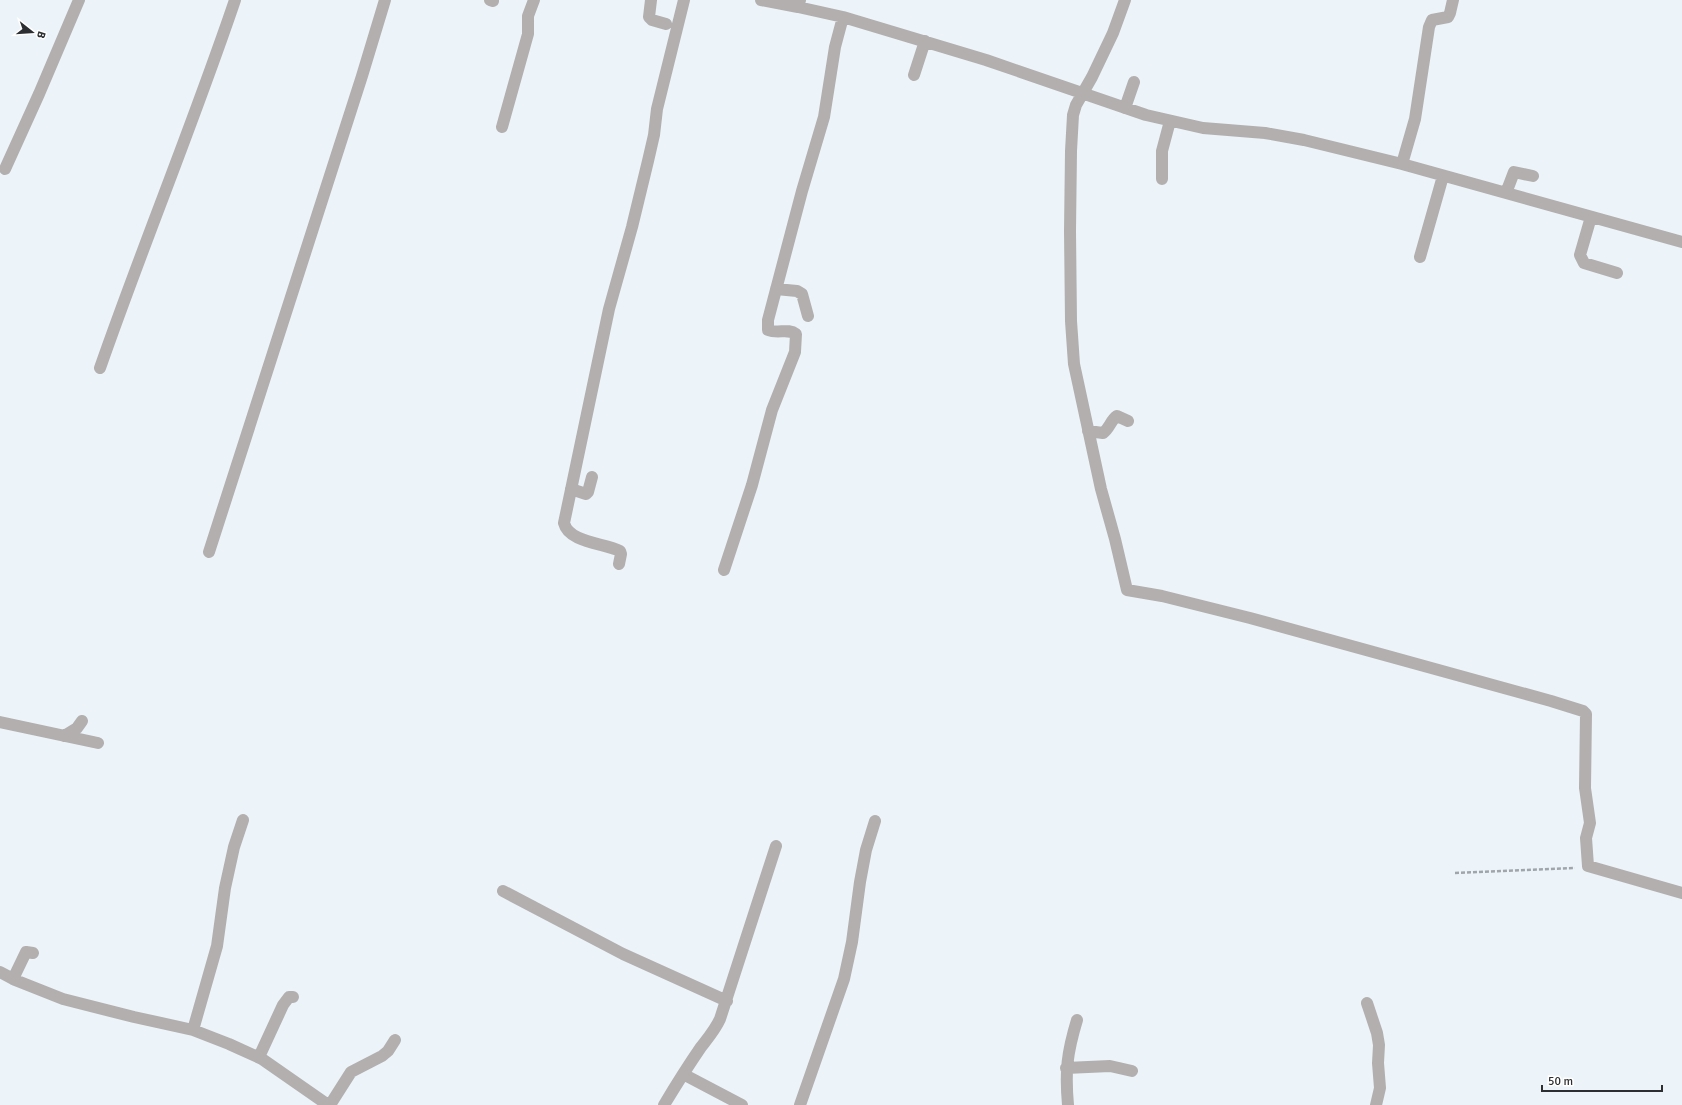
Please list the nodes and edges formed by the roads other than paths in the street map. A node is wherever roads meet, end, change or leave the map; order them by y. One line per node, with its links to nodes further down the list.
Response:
1 (79, 0): 21 (street)
2 (235, 0): 32 (street)
3 (385, 0): 37 (street)
4 (534, 0): 19 (street)
5 (651, 0): 12 (street)
6 (684, 0): 36 (street)
7 (761, 0): 10 (street)
8 (1125, 0): 16 (street)
9 (1453, 0): 20 (street)
10 (799, 3): 11 (street)
11 (843, 17): 13 (street); 30 (street)
12 (666, 24)
13 (925, 42): 14 (street); 16 (street)
14 (914, 75)
15 (1134, 82): 17 (street)
16 (1083, 94): 17 (street); 34 (street)
17 (1125, 108): 18 (street)
18 (1170, 121): 20 (street); 24 (street)
19 (502, 126)
20 (1402, 164): 22 (street)
21 (5, 169)
22 (1443, 176): 25 (street); 28 (street)
23 (1533, 176): 25 (street)
24 (1162, 179)
25 (1506, 193): 26 (street)
26 (1591, 217): 27 (street); 29 (street)
27 (1682, 242)
28 (1420, 257)
29 (1617, 273)
30 (776, 289): 31 (street); 39 (street)
31 (808, 316)
32 (100, 368)
33 (1128, 421): 34 (street)
34 (1088, 431): 48 (street)
35 (592, 477): 36 (street)
36 (571, 489): 38 (street)
37 (209, 552)
38 (619, 564)
39 (724, 570)
40 (82, 721): 42 (street)
41 (0, 722): 42 (street)
42 (64, 736): 43 (street)
43 (98, 743)
44 (243, 820): 56 (street)
45 (875, 821): 65 (street)
46 (776, 846): 53 (street)
47 (503, 891): 53 (street)
48 (1682, 893)
49 (33, 953): 51 (street)
50 (0, 972): 51 (street)
51 (13, 979): 56 (street)
52 (293, 997): 58 (street)
53 (726, 1001): 61 (street)
54 (1367, 1003): 67 (street)
55 (1077, 1020): 59 (street)
56 (193, 1030): 58 (street)
57 (395, 1040): 62 (street)
58 (259, 1057): 62 (street)
59 (1066, 1068): 60 (street); 66 (street)
60 (1132, 1071)
61 (683, 1074): 63 (street); 64 (street)
62 (329, 1105)
63 (664, 1105)
64 (742, 1105)
65 (800, 1105)
66 (1068, 1105)
67 (1376, 1105)

